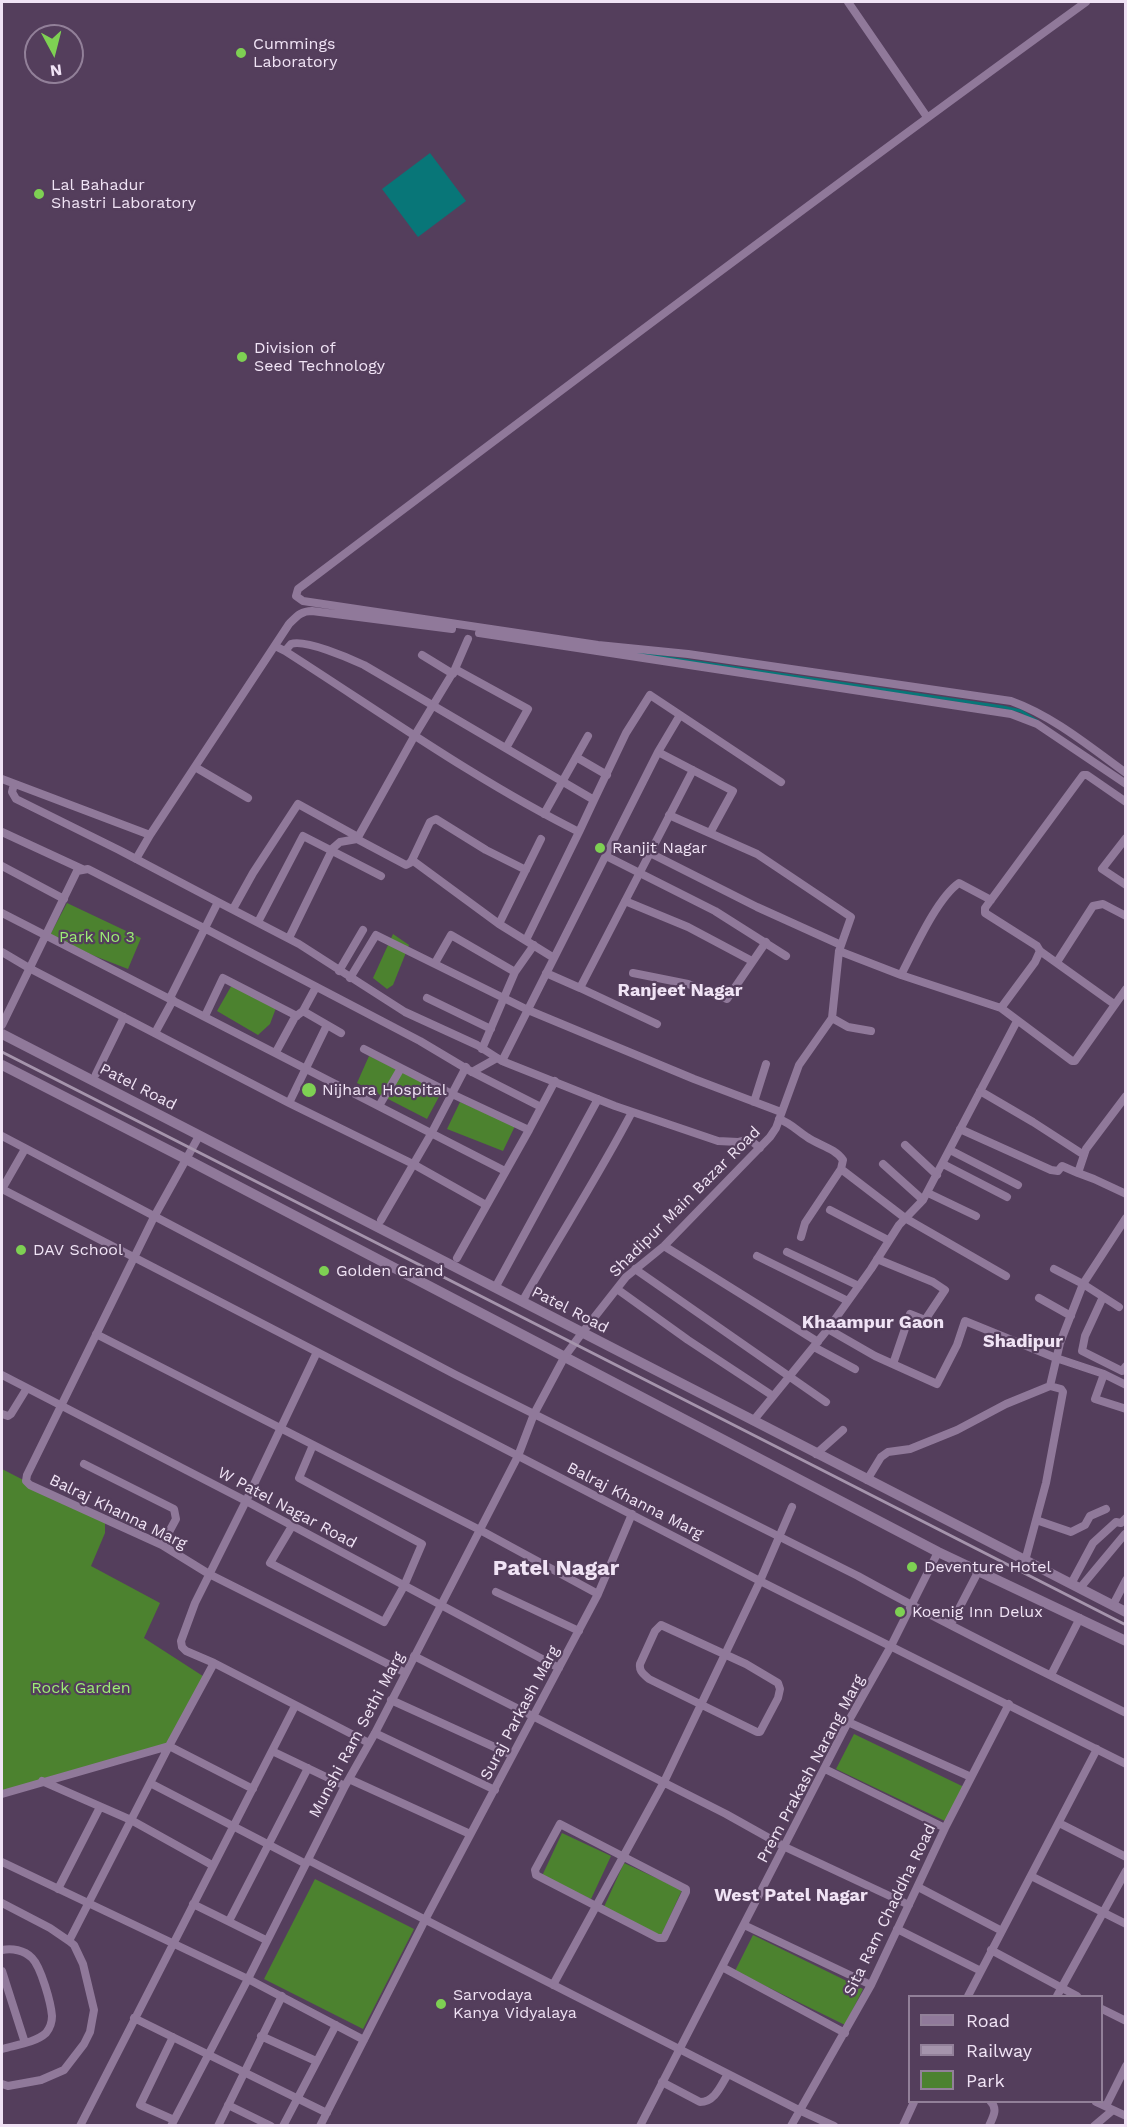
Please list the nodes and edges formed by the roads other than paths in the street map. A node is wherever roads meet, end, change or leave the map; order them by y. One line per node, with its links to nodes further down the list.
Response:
1 (848, 2): 3 (street)
2 (1086, 2): 3 (street)
3 (927, 117): 18 (street)
4 (468, 639): 8 (street)
5 (275, 646): 6 (street); 16 (street); 24 (street)
6 (285, 651): 9 (street); 11 (street)
7 (422, 655): 8 (street)
8 (454, 672): 9 (street); 13 (street)
9 (434, 706): 11 (street); 13 (street)
10 (680, 714): 14 (street); 19 (street); 22 (street)
11 (415, 735): 28 (street); 34 (street)
12 (588, 735): 15 (street)
13 (506, 748): 21 (street)
14 (658, 752): 17 (street); 39 (street)
15 (576, 757): 19 (street); 21 (street)
16 (195, 767): 25 (street); 33 (street)
17 (693, 770): 29 (street); 32 (street)
18 (1125, 773)
19 (607, 776): 26 (street)
20 (2, 779): 23 (street)
21 (561, 781): 26 (street); 28 (street)
22 (781, 782)
23 (14, 784): 33 (street); 40 (street)
24 (1125, 784)
25 (248, 798)
26 (594, 800): 31 (street)
27 (1125, 802): 49 (street)
28 (544, 814): 31 (street)
29 (669, 815): 32 (street); 38 (street)
30 (2, 832): 43 (street)
31 (579, 832): 61 (street)
32 (710, 833): 64 (street, Shadipur Main Bazar Road)
33 (150, 835): 40 (street)
34 (358, 838): 37 (street); 41 (street); 52 (street)
35 (541, 838): 44 (street)
36 (1125, 838): 47 (street)
37 (332, 850): 46 (street); 55 (street); 60 (street)
38 (650, 853): 45 (street); 64 (street)
39 (606, 856): 45 (street); 68 (street)
40 (136, 859): 51 (street)
41 (412, 860): 44 (street); 56 (street)
42 (2, 866): 48 (street)
43 (82, 869): 48 (street); 57 (street)
44 (526, 870): 56 (street)
45 (639, 873): 50 (street); 62 (street)
46 (381, 876)
47 (1125, 885)
48 (63, 898): 59 (street)
49 (991, 900): 65 (street); 77 (street)
50 (625, 901): 69 (street); 80 (street)
51 (218, 902): 52 (street); 57 (street)
52 (233, 909): 55 (street)
53 (2, 913): 59 (street)
54 (1125, 916): 70 (street)
55 (258, 922): 60 (street)
56 (499, 924): 61 (street)
57 (204, 928): 79 (street); 83 (street)
58 (363, 930): 73 (street)
59 (44, 936): 72 (street); 83 (street)
60 (289, 939): 73 (street)
61 (526, 940): 63 (street)
62 (765, 942): 67 (street); 69 (street)
63 (534, 945): 68 (street); 74 (street)
64 (840, 948): 77 (street); 91 (street, Shadipur Main Bazar Road)
65 (1040, 951): 70 (street); 86 (street)
66 (2, 952): 72 (street)
67 (786, 956)
68 (554, 957): 75 (street)
69 (752, 962): 76 (street)
70 (1057, 962): 85 (street)
71 (435, 963): 74 (street); 78 (street); 84 (street)
72 (29, 968): 90 (street); 94 (street)
73 (339, 971): 78 (street)
74 (515, 972): 84 (street)
75 (546, 973): 80 (street); 87 (street)
76 (633, 973)
77 (901, 975): 86 (street)
78 (350, 978): 101 (street)
79 (316, 987): 88 (street); 109 (street)
80 (580, 988): 93 (street)
81 (1125, 989): 85 (street)
82 (427, 998): 96 (street)
83 (171, 999): 89 (street); 98 (street)
84 (505, 999): 87 (street); 96 (street)
85 (1114, 1004): 92 (street)
86 (1001, 1008): 92 (street)
87 (528, 1010): 104 (street); 116 (street)
88 (300, 1014): 89 (street); 95 (street); 103 (street)
89 (205, 1016): 103 (street)
90 (124, 1017): 98 (street); 110 (street)
91 (832, 1018): 97 (street); 121 (street, Shadipur Main Bazar Road)
92 (1017, 1021): 112 (street)
93 (657, 1024)
94 (2, 1025)
95 (327, 1025): 99 (street); 107 (street)
96 (491, 1029): 101 (street)
97 (871, 1031)
98 (155, 1033): 117 (street)
99 (341, 1033)
100 (2, 1034): 126 (main road, Patel Road)
101 (482, 1048): 104 (street)
102 (364, 1049): 108 (street)
103 (276, 1052): 107 (street)
104 (500, 1059): 109 (street); 111 (street)
105 (766, 1064): 116 (street)
106 (2, 1065): 132 (main road)
107 (306, 1068): 117 (street); 118 (street)
108 (401, 1068): 113 (street); 118 (street)
109 (469, 1069): 113 (street); 119 (street)
110 (96, 1074)
111 (555, 1081): 115 (street); 119 (street)
112 (980, 1091): 122 (street); 131 (street)
113 (452, 1094): 123 (street); 124 (street)
114 (1125, 1096): 131 (street)
115 (598, 1099): 120 (street); 165 (street)
116 (754, 1102): 121 (street)
117 (288, 1103): 133 (street)
118 (379, 1106): 124 (street)
119 (541, 1107): 123 (street)
120 (632, 1112): 128 (street); 170 (street)
121 (780, 1116): 128 (street, Shadipur Main Bazar Road); 136 (street)
122 (960, 1129): 130 (street); 138 (street)
123 (528, 1130): 137 (street)
124 (431, 1134): 133 (street); 137 (street)
125 (2, 1136): 129 (street)
126 (199, 1136): 132 (street); 165 (main road, Patel Road)
127 (905, 1145): 139 (street)
128 (760, 1148): 154 (street, Shadipur Main Bazar Road)
129 (25, 1149): 141 (street); 148 (street)
130 (950, 1150): 135 (street); 140 (street)
131 (1084, 1155): 138 (street)
132 (186, 1159): 148 (street); 178 (main road)
133 (413, 1164): 145 (street); 151 (street)
134 (883, 1164): 143 (street)
135 (943, 1164): 139 (street); 144 (street)
136 (841, 1168): 149 (street); 152 (street)
137 (505, 1171): 145 (street)
138 (1078, 1173): 142 (street)
139 (937, 1175): 143 (street)
140 (1018, 1185)
141 (2, 1189): 157 (street, Balraj Khanna Marg)
142 (1125, 1194)
143 (926, 1196): 147 (street); 149 (street)
144 (1007, 1197)
145 (486, 1205): 158 (street)
146 (830, 1210): 153 (street)
147 (976, 1216)
148 (154, 1217): 157 (street); 194 (street)
149 (905, 1218): 153 (street); 162 (street)
150 (1125, 1218): 163 (street)
151 (381, 1220)
152 (801, 1237)
153 (888, 1240): 159 (street)
154 (664, 1246): 160 (street, Shadipur Main Bazar Road); 176 (street)
155 (787, 1252): 164 (street)
156 (757, 1256): 169 (street)
157 (134, 1258): 175 (street); 177 (street, Balraj Khanna Marg)
158 (457, 1258)
159 (877, 1259): 164 (street); 180 (street)
160 (635, 1269): 166 (street, Shadipur Main Bazar Road); 185 (street)
161 (1054, 1269): 163 (street)
162 (1006, 1276)
163 (1083, 1284): 167 (street); 172 (street)
164 (858, 1286): 169 (street)
165 (495, 1288): 170 (main road, Patel Road)
166 (617, 1289): 174 (street, Shadipur Main Bazar Road); 189 (street)
167 (1103, 1297): 171 (street); 181 (street)
168 (1039, 1298): 172 (street)
169 (848, 1301): 173 (street)
170 (522, 1302): 174 (main road, Patel Road)
171 (1119, 1307)
172 (1071, 1316): 179 (street)
173 (828, 1329): 176 (street); 180 (street)
174 (582, 1333): 178 (street, Shadipur Main Bazar Road); 195 (main road, Patel Road)
175 (96, 1334): 191 (street); 196 (street)
176 (816, 1344): 182 (street); 185 (street)
177 (317, 1352): 196 (street); 200 (street, Balraj Khanna Marg)
178 (565, 1356): 194 (street, Munshi Ram Sethi Marg); 214 (main road)
179 (1056, 1358): 180 (street); 183 (street); 187 (street)
180 (893, 1364)
181 (1125, 1366)
182 (855, 1370)
183 (1104, 1374): 186 (street); 192 (street)
184 (2, 1375): 188 (street, W Patel Nagar Road)
185 (789, 1377): 189 (street); 190 (street)
186 (1125, 1385)
187 (1050, 1386): 202 (street); 208 (street)
188 (27, 1388): 191 (street, W Patel Nagar Road); 193 (street)
189 (773, 1396): 195 (street)
190 (826, 1402)
191 (61, 1405): 203 (street, W Patel Nagar Road); 213 (street, Balraj Khanna Marg)
192 (1125, 1409)
193 (2, 1414)
194 (534, 1414): 200 (street, Munshi Ram Sethi Marg); 212 (street)
195 (753, 1421): 199 (main road, Patel Road)
196 (279, 1428): 198 (street); 203 (street)
197 (843, 1430): 199 (street)
198 (313, 1445): 210 (street); 220 (street)
199 (816, 1454): 202 (main road, Patel Road)
200 (518, 1456): 206 (street, Balraj Khanna Marg); 210 (street, Munshi Ram Sethi Marg)
201 (84, 1464): 213 (street)
202 (867, 1479): 215 (main road, Patel Road)
203 (246, 1501): 209 (street, W Patel Nagar Road); 217 (street)
204 (792, 1507): 212 (street)
205 (1106, 1509): 208 (street)
206 (632, 1514): 219 (street, Balraj Khanna Marg); 223 (street, Suraj Parkash Marg)
207 (1125, 1518): 221 (street)
208 (1036, 1520): 215 (street)
209 (292, 1526): 220 (street, W Patel Nagar Road); 220 (street)
210 (480, 1530): 223 (street); 226 (street, Munshi Ram Sethi Marg)
211 (1125, 1534): 221 (street)
212 (779, 1537): 219 (street); 224 (street)
213 (162, 1545): 217 (street, Balraj Khanna Marg)
214 (938, 1552): 216 (main road); 224 (street, Prem Prakash Narang Marg)
215 (1025, 1561): 221 (main road, Patel Road)
216 (979, 1570): 228 (main road); 229 (street)
217 (209, 1574): 235 (street); 237 (street, Balraj Khanna Marg)
218 (1125, 1580): 225 (street)
219 (760, 1581): 232 (street, Balraj Khanna Marg); 233 (street)
220 (404, 1586): 226 (street, W Patel Nagar Road)
221 (1075, 1586): 225 (main road, Patel Road)
222 (496, 1592): 230 (street)
223 (598, 1594): 230 (street, Suraj Parkash Marg)
224 (911, 1605): 229 (street); 232 (street, Prem Prakash Narang Marg)
225 (1113, 1605): 227 (main road, Patel Road)
226 (440, 1606): 234 (street, Munshi Ram Sethi Marg); 236 (street, W Patel Nagar Road)
227 (1125, 1612)
228 (1080, 1618): 231 (main road); 238 (street)
229 (951, 1624): 238 (street)
230 (579, 1631): 236 (street, Suraj Parkash Marg)
231 (1125, 1641)
232 (891, 1646): 241 (street, Balraj Khanna Marg); 245 (street, Prem Prakash Narang Marg)
233 (725, 1654): 240 (street); 240 (street); 240 (street)
234 (414, 1656): 237 (street, Munshi Ram Sethi Marg); 244 (street)
235 (214, 1663): 242 (street); 248 (street)
236 (559, 1668): 244 (street, Suraj Parkash Marg)
237 (405, 1672): 239 (street, Munshi Ram Sethi Marg)
238 (1051, 1675): 243 (street)
239 (391, 1700): 246 (street, Munshi Ram Sethi Marg); 251 (street)
240 (701, 1704): 258 (street)
241 (1009, 1704): 249 (street, Balraj Khanna Marg); 255 (street, Sita Ram Chaddha Road)
242 (294, 1706): 247 (street); 250 (street)
243 (1125, 1713)
244 (533, 1717): 251 (street, Suraj Parkash Marg); 258 (street)
245 (848, 1722): 254 (street, Prem Prakash Narang Marg); 255 (street)
246 (375, 1734): 247 (street, Munshi Ram Sethi Marg); 261 (street)
247 (369, 1743): 257 (street, Munshi Ram Sethi Marg)
248 (169, 1746): 256 (street); 259 (street); 260 (street)
249 (1097, 1749): 252 (street, Balraj Khanna Marg); 265 (street)
250 (272, 1751): 253 (street); 260 (street)
251 (512, 1755): 261 (street, Suraj Parkash Marg)
252 (1125, 1764)
253 (308, 1768): 257 (street); 269 (street)
254 (825, 1769): 267 (street); 270 (street, Prem Prakash Narang Marg)
255 (971, 1777): 267 (street, Sita Ram Chaddha Road)
256 (42, 1781): 262 (street); 263 (street)
257 (347, 1782): 268 (street); 274 (street, Munshi Ram Sethi Marg)
258 (664, 1782): 270 (street); 272 (street)
259 (150, 1783): 264 (street); 266 (street)
260 (253, 1789): 266 (street)
261 (495, 1790): 268 (street, Suraj Parkash Marg)
262 (2, 1794)
263 (100, 1807): 264 (street); 279 (street)
264 (131, 1820): 275 (street); 281 (street)
265 (1059, 1823): 271 (street); 277 (street)
266 (232, 1828): 269 (street); 275 (street)
267 (945, 1828): 278 (street, Sita Ram Chaddha Road)
268 (471, 1834): 286 (street, Suraj Parkash Marg)
269 (269, 1846): 274 (street); 287 (street)
270 (785, 1847): 284 (street); 289 (street, Prem Prakash Narang Marg)
271 (1125, 1857)
272 (622, 1858): 283 (street); 283 (street); 283 (street)
273 (2, 1862): 279 (street)
274 (307, 1862): 286 (street); 292 (street, Munshi Ram Sethi Marg)
275 (212, 1865): 282 (street)
276 (1125, 1871): 285 (street)
277 (1031, 1876): 285 (street); 291 (street)
278 (918, 1887): 284 (street, Sita Ram Chaddha Road); 291 (street)
279 (58, 1889): 281 (street)
280 (2, 1903): 293 (street)
281 (90, 1903): 293 (street); 294 (street)
282 (193, 1904): 287 (street); 294 (street)
283 (596, 1905): 301 (street)
284 (909, 1905): 290 (street, Sita Ram Chaddha Road)
285 (1102, 1912): 288 (street); 303 (street)
286 (425, 1920): 301 (street); 313 (street, Suraj Parkash Marg)
287 (229, 1922): 292 (street)
288 (1125, 1924)
289 (744, 1925): 297 (street, Prem Prakash Narang Marg); 302 (street)
290 (897, 1929): 299 (street); 302 (street, Sita Ram Chaddha Road)
291 (1002, 1931): 296 (street)
292 (266, 1940): 300 (street, Munshi Ram Sethi Marg)
293 (69, 1941): 323 (street)
294 (172, 1943): 300 (street); 307 (street)
295 (2, 1950): 314 (street)
296 (992, 1950): 299 (street); 303 (street)
297 (722, 1967): 310 (street); 316 (street, Prem Prakash Narang Marg)
298 (2, 1971): 314 (street)
299 (981, 1971): 304 (street)
300 (248, 1979): 305 (street); 317 (street, Munshi Ram Sethi Marg)
301 (553, 1985): 316 (street)
302 (871, 1985): 310 (street, Sita Ram Chaddha Road)
303 (1059, 1993)
304 (969, 1995)
305 (282, 1996): 309 (street); 311 (street)
306 (1103, 2010): 308 (street)
307 (134, 2018): 312 (street); 336 (street)
308 (1125, 2021)
309 (336, 2025): 313 (street); 318 (street)
310 (845, 2033): 331 (street, Sita Ram Chaddha Road)
311 (261, 2036): 318 (street); 320 (street)
312 (173, 2037): 317 (street); 335 (street)
313 (364, 2040): 332 (street, Suraj Parkash Marg)
314 (25, 2043): 315 (street)
315 (2, 2049)
316 (679, 2049): 321 (street); 322 (street, Prem Prakash Narang Marg)
317 (208, 2054): 320 (street); 335 (street, Munshi Ram Sethi Marg)
318 (316, 2061): 324 (street)
319 (1125, 2066): 330 (street)
320 (243, 2072): 324 (street); 329 (street)
321 (728, 2074): 322 (street); 331 (street)
322 (662, 2082): 341 (street, Prem Prakash Narang Marg)
323 (2, 2084)
324 (297, 2099): 332 (street); 339 (street)
325 (914, 2103): 344 (street)
326 (992, 2103): 333 (street)
327 (999, 2103): 333 (street)
328 (1098, 2103): 330 (street)
329 (228, 2105): 337 (street); 338 (street)
330 (1109, 2108): 334 (street); 346 (street)
331 (799, 2110): 342 (street, Sita Ram Chaddha Road); 343 (street)
332 (327, 2113): 340 (street, Suraj Parkash Marg)
333 (995, 2113): 345 (street)
334 (1125, 2116)
335 (173, 2123)
336 (80, 2126)
337 (218, 2126)
338 (271, 2126)
339 (283, 2126)
340 (320, 2126)
341 (640, 2126)
342 (791, 2126)
343 (834, 2126)
344 (903, 2126)
345 (989, 2126)
346 (1095, 2126)

